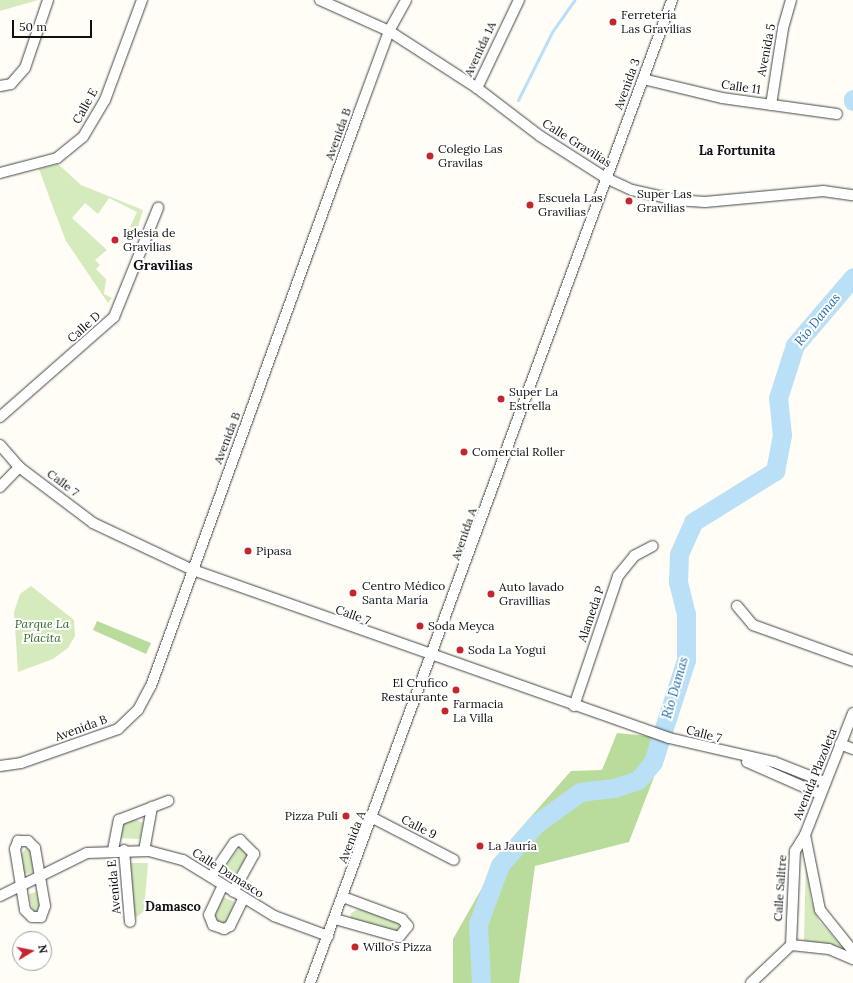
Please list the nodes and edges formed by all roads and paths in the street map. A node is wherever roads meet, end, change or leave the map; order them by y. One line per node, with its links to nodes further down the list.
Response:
1 (48, 0): 10 (street)
2 (142, 0): 14 (street, Calle E)
3 (321, 0): 8 (street, Calle Gravilias)
4 (406, 0): 8 (street, Avenida B)
5 (518, 0): 11 (street, Avenida 1A)
6 (672, 0): 9 (street, Avenida 3)
7 (791, 0): 12 (street, Avenida 5)
8 (389, 31): 11 (street, Calle Gravilias); 23 (street, Avenida B)
9 (643, 79): 12 (street, Calle 11); 15 (street, Avenida 3)
10 (0, 86)
11 (477, 88): 15 (street, Calle Gravilias)
12 (771, 105): 13 (street, Calle 11)
13 (837, 114)
14 (0, 173)
15 (606, 178): 16 (street, Calle Gravilias); 25 (street, Avenida A)
16 (853, 194)
17 (158, 208): 18 (street, Calle D)
18 (0, 417)
19 (0, 445): 20 (street, Calle 7)
20 (19, 466): 21 (street); 23 (street, Calle 7)
21 (0, 487)
22 (653, 546): 27 (street, Alameda P)
23 (193, 570): 25 (street, Calle 7); 32 (street, Avenida B)
24 (737, 606): 26 (street)
25 (432, 657): 27 (street, Calle 7); 37 (street, Avenida A)
26 (853, 661)
27 (574, 706): 31 (street, Calle 7)
28 (853, 713): 29 (street, Avenida Plazoleta)
29 (840, 744): 30 (street); 33 (street, Avenida Plazoleta)
30 (853, 749)
31 (726, 754): 33 (street, Calle 7); 34 (street, Calle 7)
32 (0, 766)
33 (825, 782): 34 (street, Avenida Plazoleta)
34 (820, 794): 38 (street, Avenida Plazoleta)
35 (168, 801): 36 (street)
36 (152, 807): 39 (street); 41 (street)
37 (373, 818): 42 (street, Calle 9); 49 (street, Avenida A)
38 (805, 835): 54 (street, Calle Salitre); 55 (street, Avenida Plazoleta)
39 (113, 850): 40 (street, Calle Damasco); 44 (street, Calle Damasco)
40 (124, 850): 41 (street, Calle Damasco); 52 (street, Avenida E)
41 (144, 851): 43 (street, Calle Damasco)
42 (454, 860)
43 (211, 877): 45 (street, Calle Damasco); 47 (street)
44 (40, 879): 46 (street, Calle Damasco); 46 (street); 46 (street)
45 (223, 885): 47 (street, Calle Damasco); 50 (street)
46 (21, 888): 48 (street, Calle Damasco)
47 (233, 892): 50 (street, Calle Damasco)
48 (0, 896)
49 (343, 897): 51 (street, Avenida A); 51 (street)
50 (243, 898): 53 (street, Calle Damasco)
51 (334, 919): 53 (street, Avenida A)
52 (130, 922)
53 (328, 936): 57 (street, Avenida A)
54 (791, 945): 56 (street); 58 (street)
55 (853, 951)
56 (853, 959)
57 (310, 983)
58 (751, 983)

